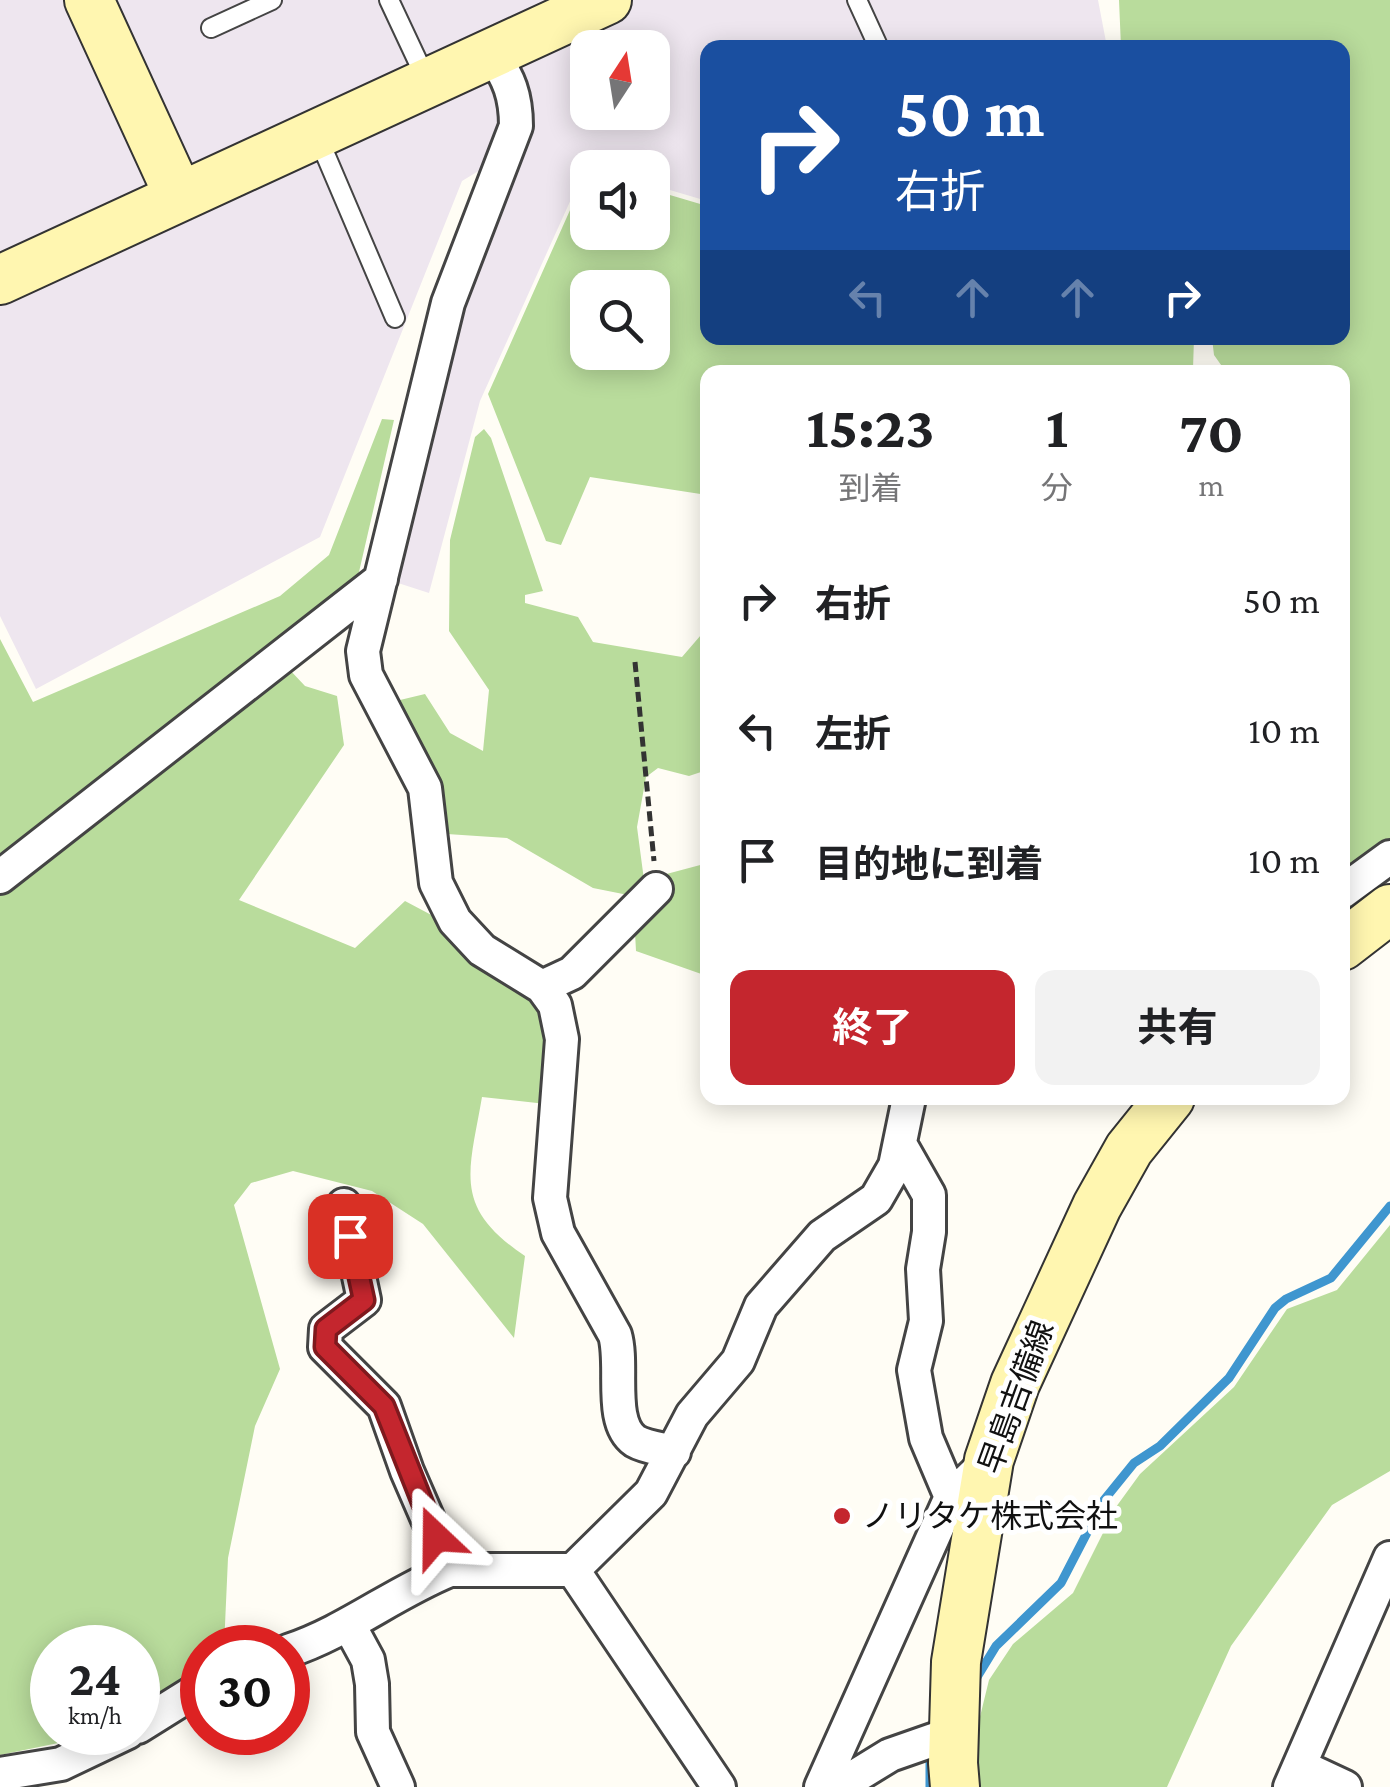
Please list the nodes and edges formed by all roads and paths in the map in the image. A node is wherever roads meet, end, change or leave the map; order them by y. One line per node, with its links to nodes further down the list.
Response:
1 (88, 0): 11 (street)
2 (272, 0): 6 (lane)
3 (389, 0): 9 (lane)
4 (607, 0): 8 (street)
5 (858, 0): 7 (lane)
6 (211, 28)
7 (876, 40)
8 (492, 54): 9 (street); 14 (street)
9 (428, 83): 10 (street)
10 (316, 134): 11 (street); 13 (lane)
11 (180, 196): 12 (street)
12 (0, 280)
13 (396, 318)
14 (381, 580): 17 (street); 22 (street)
15 (635, 662): 19 (path)
16 (1390, 857): 18 (street)
17 (0, 878)
18 (1350, 886)
19 (656, 890): 22 (street)
20 (1390, 909): 21 (street)
21 (1350, 940)
22 (542, 987): 27 (street)
23 (908, 1105): 25 (street)
24 (1164, 1105): 28 (street, 早島吉備線)
25 (900, 1144): 27 (street); 29 (street)
26 (344, 1204): 31 (street)
27 (674, 1452): 32 (street)
28 (988, 1460): 29 (street); 36 (street, 早島吉備線)
29 (951, 1497): 42 (street)
30 (1390, 1558): 33 (street)
31 (450, 1570): 32 (street); 34 (street)
32 (572, 1570): 41 (street)
33 (1382, 1598): 39 (street)
34 (349, 1624): 35 (street); 40 (street)
35 (310, 1641)
36 (953, 1733): 43 (street); 44 (street, 早島吉備線)
37 (83, 1755): 38 (street)
38 (0, 1774)
39 (1295, 1776): 45 (street)
40 (398, 1787)
41 (719, 1787)
42 (822, 1787)
43 (838, 1787)
44 (956, 1787)
45 (1345, 1787)

